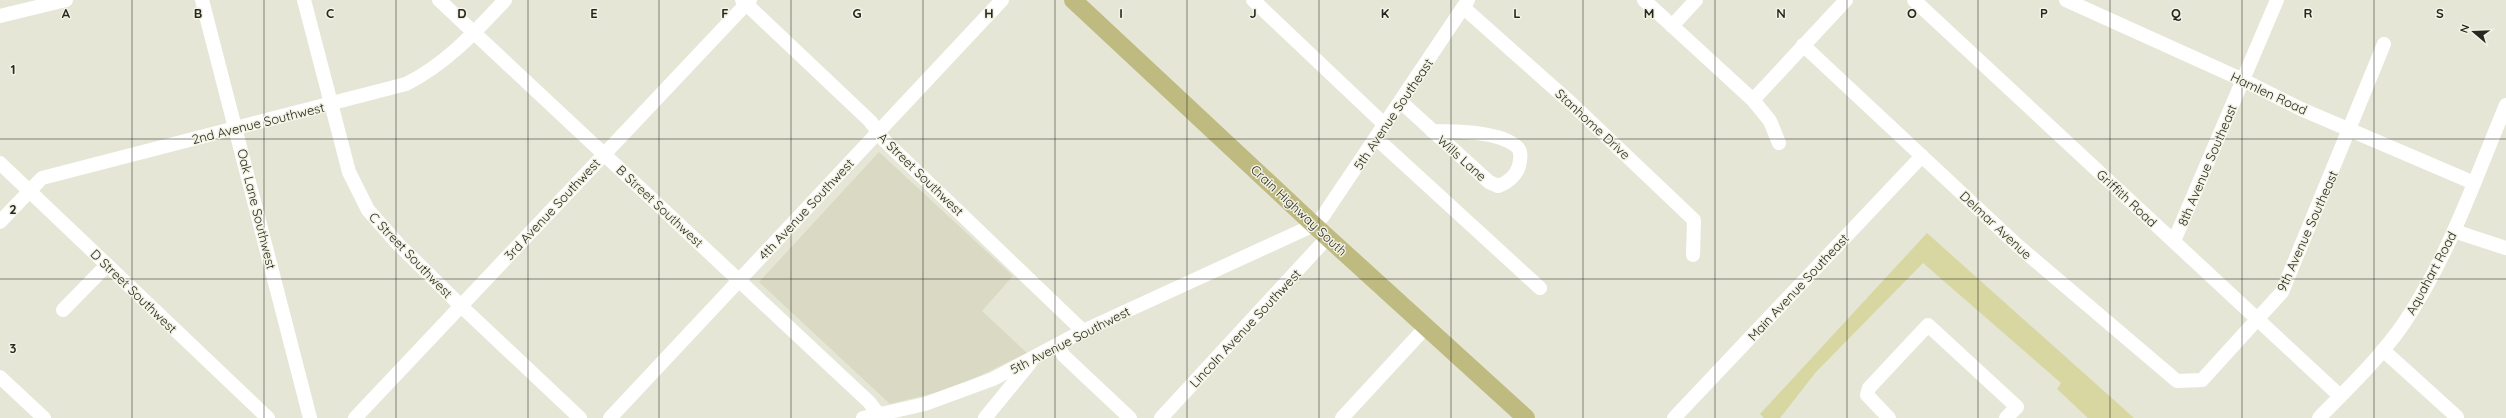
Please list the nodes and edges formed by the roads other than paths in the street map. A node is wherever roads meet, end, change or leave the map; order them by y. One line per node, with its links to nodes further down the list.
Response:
1 (66, 0): 17 (street)
2 (202, 0): 28 (street, Oak Lane Southwest)
3 (304, 0): 25 (street, C Street Southwest)
4 (439, 0): 19 (street, B Street Southwest)
5 (505, 0): 19 (street, 2nd Avenue Southwest)
6 (1002, 0): 32 (street, 4th Avenue Southwest)
7 (1073, 0): 41 (main road, Crain Highway South)
8 (1253, 0): 27 (street)
9 (1644, 0): 18 (street)
10 (1696, 0): 18 (street)
11 (1846, 0): 21 (street)
12 (1914, 0): 44 (street, Griffith Road)
13 (2066, 0): 22 (street, Hamlen Road)
14 (2278, 0): 22 (street, 8th Avenue Southeast)
15 (746, 1): 32 (street, A Street Southwest); 35 (street, 3rd Avenue Southwest)
16 (1466, 4): 24 (street, 5th Avenue Southeast); 46 (street, Stanhome Drive)
17 (0, 16)
18 (1672, 26): 23 (street)
19 (475, 33): 25 (street, 2nd Avenue Southwest); 35 (street, B Street Southwest)
20 (2384, 44): 30 (street, 9th Avenue Southeast)
21 (1804, 45): 23 (street); 36 (street, Delmar Avenue)
22 (2243, 80): 30 (street, Hamlen Road); 44 (street, 8th Avenue Southeast)
23 (1753, 100): 34 (street)
24 (1401, 102): 27 (street, 5th Avenue Southeast); 31 (street, Wills Lane)
25 (330, 105): 28 (street, 2nd Avenue Southwest); 50 (street, C Street Southwest)
26 (2506, 105): 29 (street, Aquahart Road)
27 (1385, 125): 33 (street, 5th Avenue Southeast)
28 (237, 127): 39 (street, 2nd Avenue Southwest); 65 (street, Oak Lane Southwest)
29 (2502, 127): 38 (street, Aquahart Road)
30 (2351, 128): 38 (street, Hamlen Road); 52 (street, 9th Avenue Southeast)
31 (1432, 130): 31 (street, Wills Lane)
32 (878, 132): 48 (street, 4th Avenue Southwest); 54 (street, A Street Southwest)
33 (1376, 138): 41 (street, 5th Avenue Southeast); 49 (street)
34 (1779, 143)
35 (604, 154): 48 (street, B Street Southwest); 50 (street, 3rd Avenue Southwest)
36 (1922, 156): 59 (street, Delmar Avenue); 75 (street, Main Avenue Southeast)
37 (0, 164): 39 (street, D Street Southwest)
38 (2474, 182): 42 (street, Aquahart Road)
39 (30, 192): 40 (street, 2nd Avenue Southwest); 47 (street, D Street Southwest)
40 (0, 222)
41 (1314, 225): 43 (main road, Crain Highway South); 54 (street, 5th Avenue Southwest)
42 (2454, 231): 45 (street); 56 (street, Aquahart Road)
43 (1328, 237): 53 (main road, Crain Highway South); 72 (street, Lincoln Avenue Southwest)
44 (2174, 241): 52 (street, Griffith Road)
45 (2506, 248)
46 (1693, 255)
47 (107, 265): 51 (street); 64 (street, D Street Southwest)
48 (739, 280): 61 (street, B Street Southwest); 68 (street, 4th Avenue Southwest)
49 (1540, 288)
50 (461, 306): 66 (street, 3rd Avenue Southwest); 67 (street, C Street Southwest)
51 (63, 310)
52 (2258, 319): 59 (street, 9th Avenue Southeast); 60 (street, Griffith Road)
53 (1426, 327): 73 (street); 74 (main road, Crain Highway South)
54 (1083, 331): 55 (street, 5th Avenue Southwest)
55 (1058, 346): 57 (street, 5th Avenue Southwest); 71 (street)
56 (2383, 350): 60 (street, Aquahart Road); 62 (street)
57 (1032, 360): 61 (street, 5th Avenue Southwest); 70 (street)
58 (0, 377): 63 (street)
59 (2202, 380)
60 (2340, 396): 78 (street, Aquahart Road)
61 (879, 415): 69 (street, 5th Avenue Southwest)
62 (2457, 417)
63 (44, 418)
64 (268, 418)
65 (310, 418)
66 (355, 418)
67 (580, 418)
68 (610, 418)
69 (863, 418)
70 (985, 418)
71 (1130, 418)
72 (1161, 418)
73 (1342, 418)
74 (1526, 418)
75 (1674, 418)
76 (1889, 418): 77 (street)
77 (2006, 418)
78 (2319, 418)

